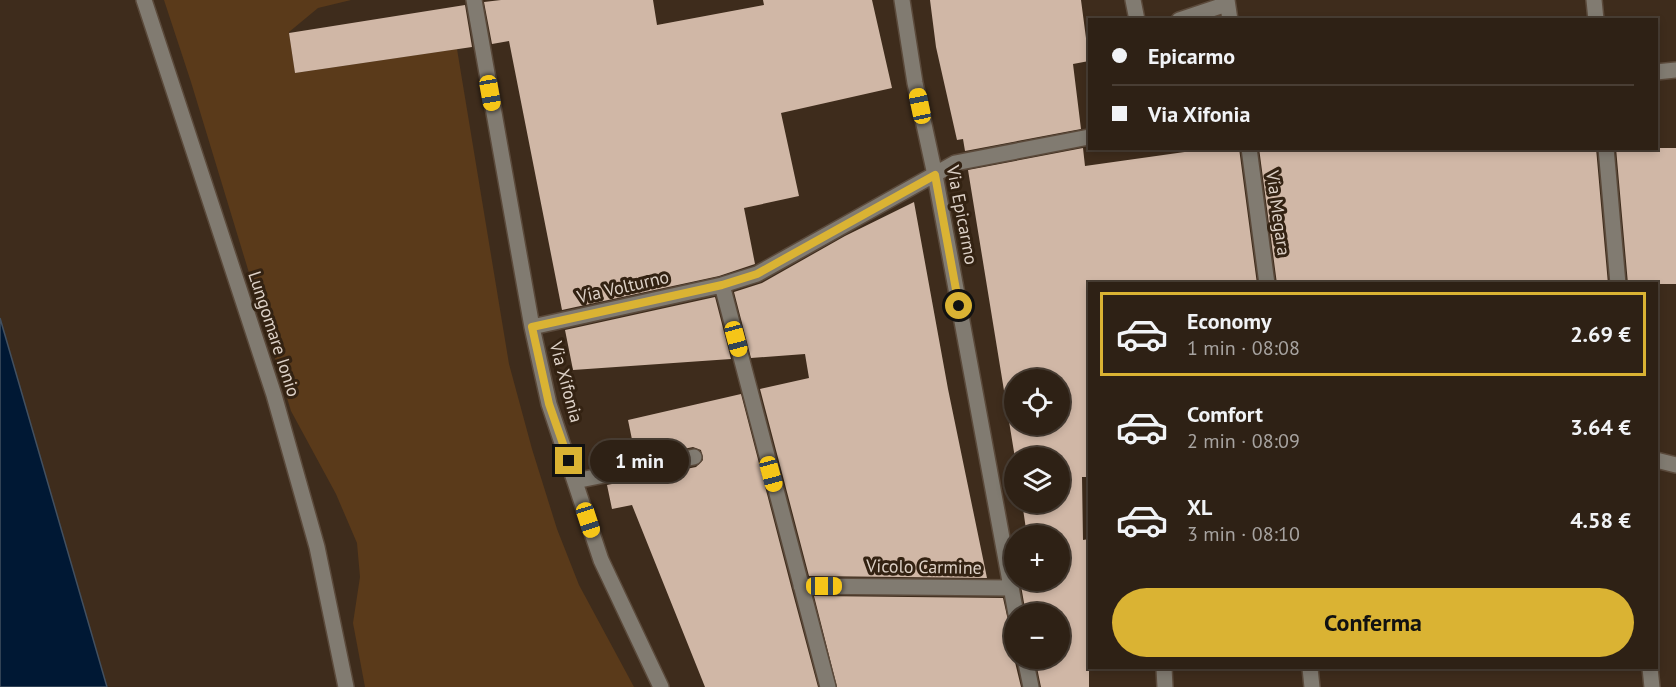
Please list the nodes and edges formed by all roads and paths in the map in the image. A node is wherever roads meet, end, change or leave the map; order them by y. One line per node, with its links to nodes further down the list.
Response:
1 (144, 0): 32 (street, Lungomare Ionio)
2 (474, 0): 20 (street, Via Xifonia)
3 (902, 0): 16 (street, Via Epicarmo)
4 (1133, 0): 7 (street)
5 (1594, 0): 10 (street)
6 (1227, 2): 8 (street); 9 (street)
7 (1137, 18)
8 (1184, 18)
9 (1230, 18)
10 (1596, 18)
11 (1676, 70): 12 (street)
12 (1658, 72)
13 (1088, 137): 16 (street, Via Volturno)
14 (1250, 150): 17 (street, Via Megara)
15 (1606, 150): 18 (street)
16 (935, 175): 19 (street, Via Volturno); 25 (street, Via Epicarmo)
17 (1268, 282)
18 (1618, 282)
19 (722, 285): 20 (street, Via Volturno); 26 (street)
20 (532, 327): 24 (street, Via Xifonia)
21 (694, 457): 24 (street)
22 (1658, 460): 23 (street)
23 (1676, 465)
24 (575, 481): 33 (street, Via Xifonia)
25 (1004, 555)
26 (801, 586): 27 (street, Vicolo Carmine); 34 (street)
27 (1004, 588)
28 (1027, 669): 35 (street)
29 (1164, 669): 36 (street)
30 (1310, 669): 37 (street)
31 (1650, 669): 38 (street)
32 (346, 687)
33 (661, 687)
34 (828, 687)
35 (1031, 687)
36 (1165, 687)
37 (1312, 687)
38 (1652, 687)

